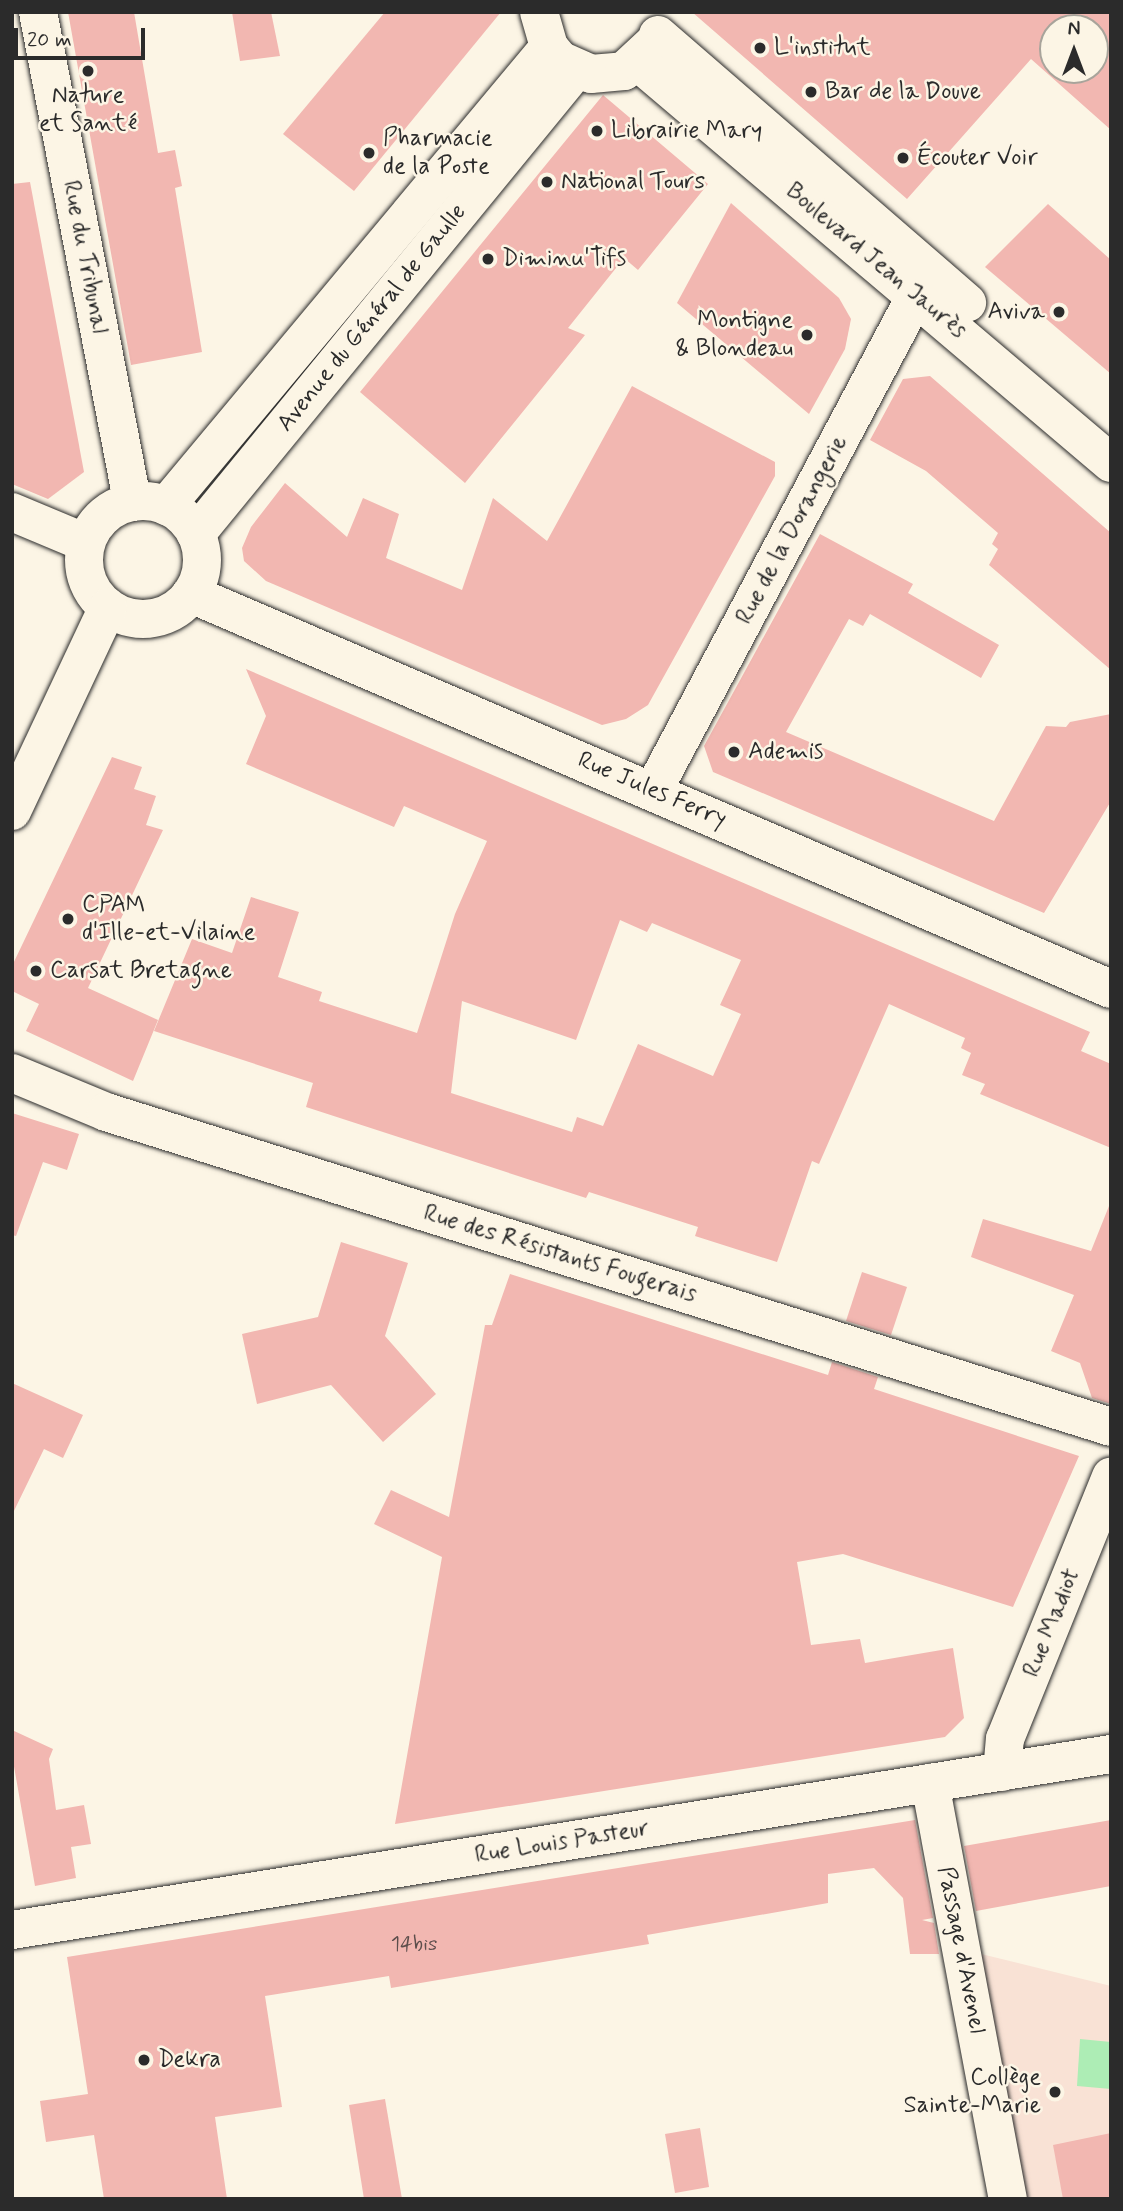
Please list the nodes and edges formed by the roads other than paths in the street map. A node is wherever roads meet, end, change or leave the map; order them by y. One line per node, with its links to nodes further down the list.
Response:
1 (38, 12): 7 (street, Rue du Tribunal)
2 (653, 36): 3 (street); 4 (street, Boulevard Jean Jaurès)
3 (554, 43): 7 (street, Avenue du Général de Gaulle); 9 (street, Avenue du Général de Gaulle)
4 (923, 283): 5 (street, Boulevard Jean Jaurès); 6 (street, Boulevard Jean Jaurès); 13 (street, Rue de la Dorangerie)
5 (1111, 429)
6 (1111, 463)
7 (149, 504): 9 (street); 10 (street)
8 (12, 512): 10 (street)
9 (196, 534): 11 (street)
10 (86, 543): 12 (street)
11 (191, 594): 12 (street); 13 (street, Rue Jules Ferry)
12 (108, 607): 14 (street)
13 (654, 789): 15 (street, Rue Jules Ferry)
14 (12, 811)
15 (1111, 989)
16 (12, 1073): 17 (street, Rue des Résistants Fougerais)
17 (1111, 1427)
18 (1111, 1477): 20 (street, Rue Madiot)
19 (1111, 1754): 20 (street, Rue Louis Pasteur)
20 (1002, 1772): 21 (street, Rue Louis Pasteur)
21 (930, 1783): 22 (street, Rue Louis Pasteur); 23 (street, Passage d'Avenel)
22 (12, 1930)
23 (1008, 2199)

